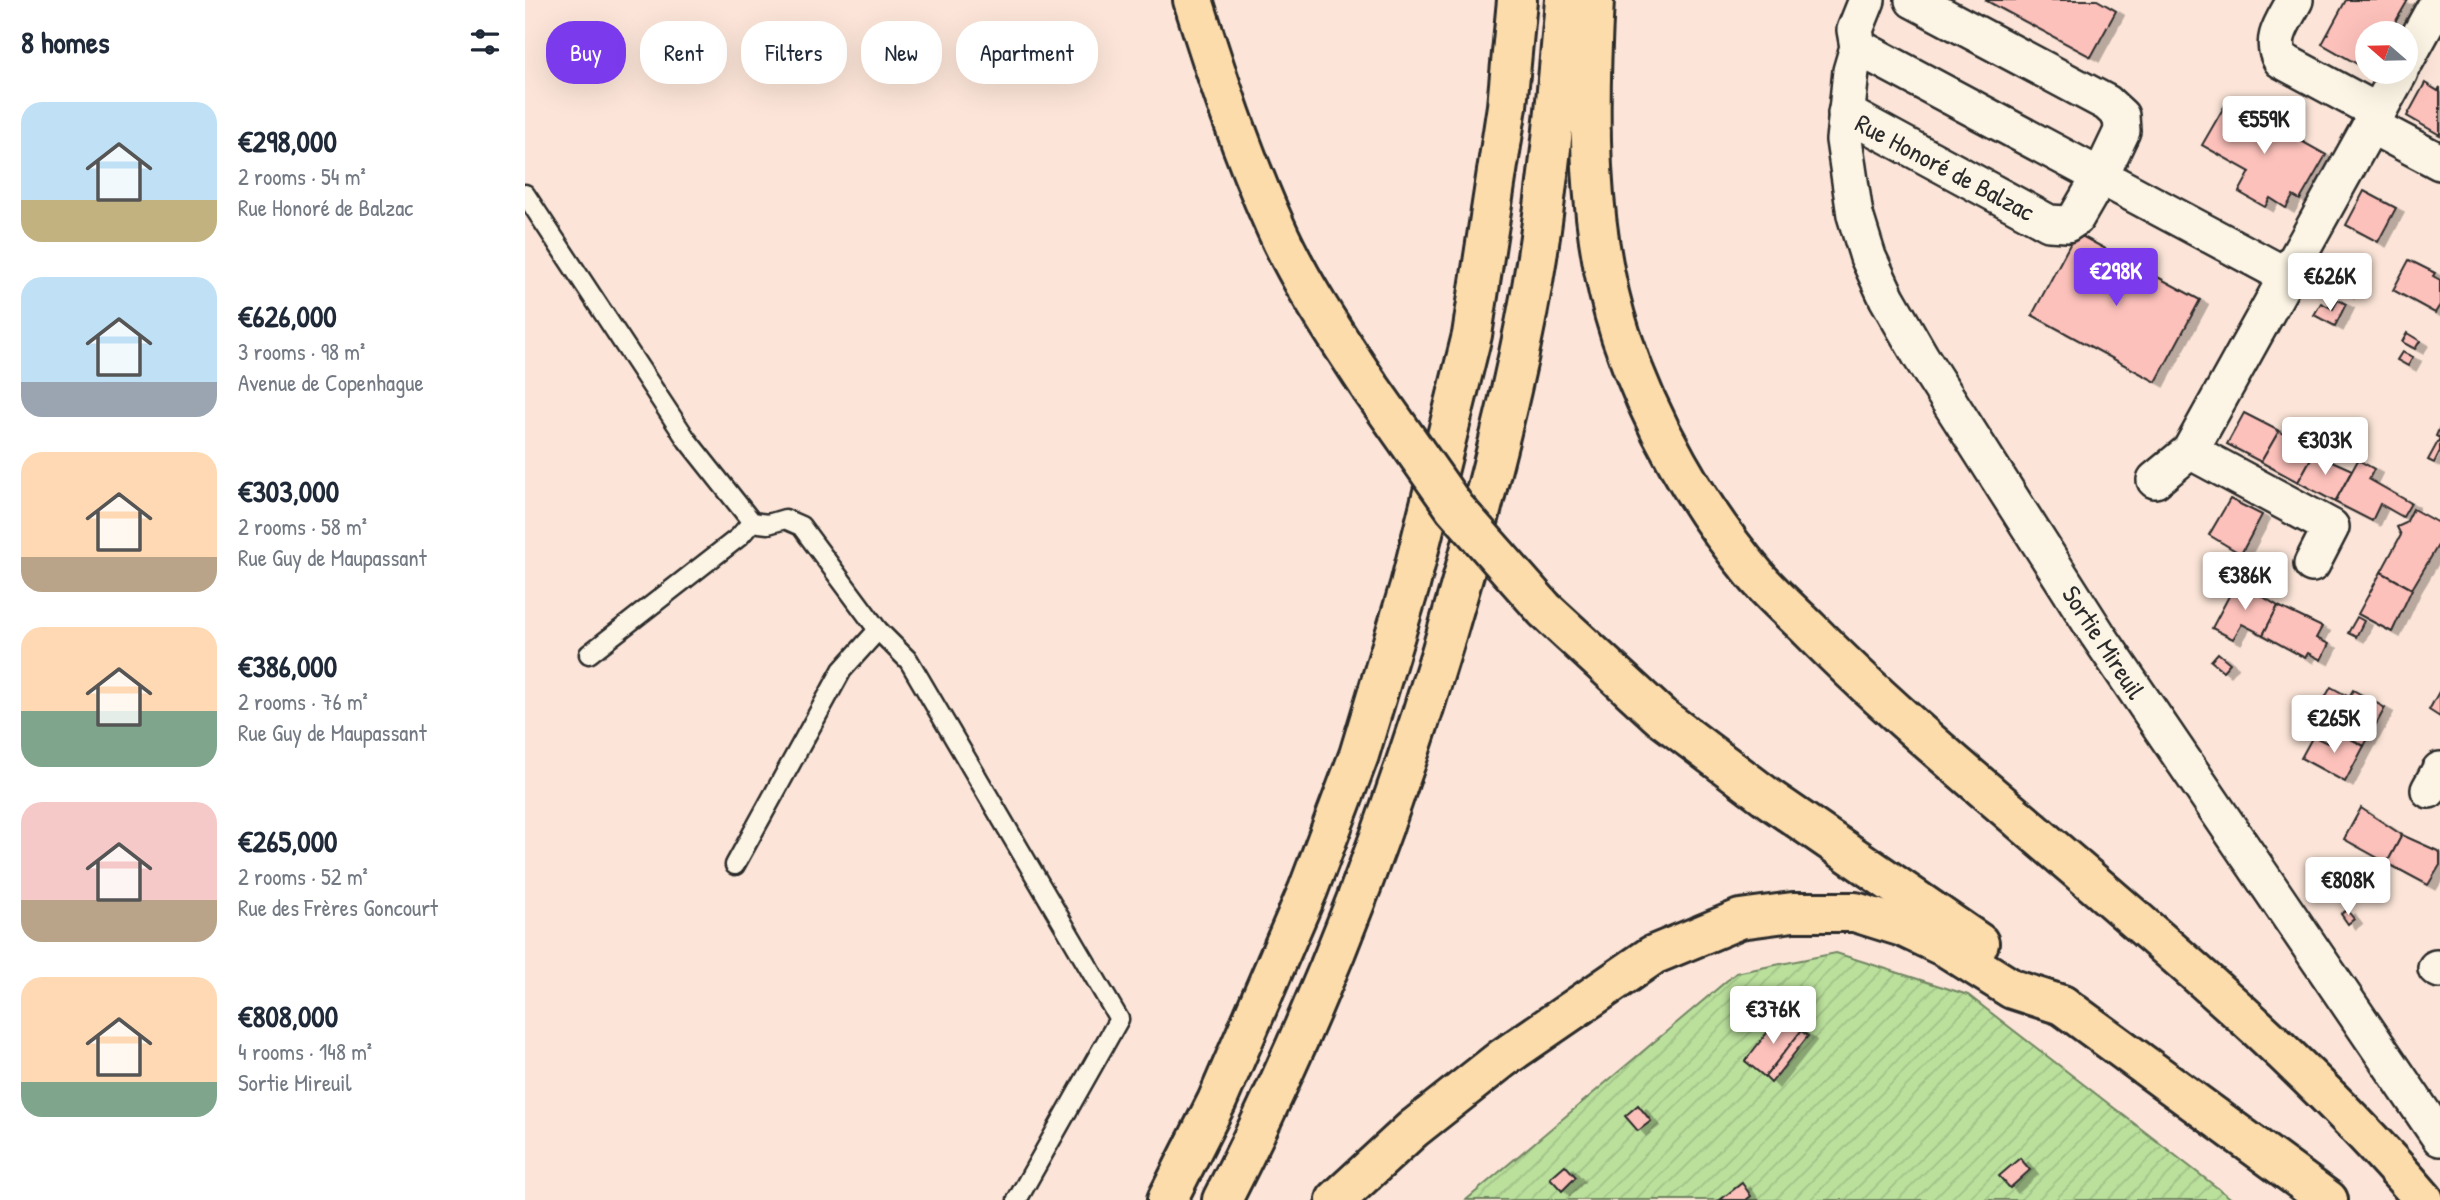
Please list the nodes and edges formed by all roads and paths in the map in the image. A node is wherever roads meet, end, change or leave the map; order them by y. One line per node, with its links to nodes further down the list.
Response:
1 (1193, 0): 25 (main road, bridge)
2 (1517, 0): 28 (main road)
3 (1565, 0): 29 (main road)
4 (1594, 0): 32 (main road)
5 (1867, 0): 10 (street, Sortie Mireuil)
6 (1913, 0): 15 (street, Rue Honoré de Balzac)
7 (2295, 0): 13 (street)
8 (2439, 0): 9 (street)
9 (2419, 36)
10 (1858, 47): 12 (street, Sortie Mireuil); 15 (street)
11 (2393, 84): 13 (street)
12 (1846, 113): 15 (street, Rue Honoré de Balzac); 26 (street, Sortie Mireuil)
13 (2374, 119): 14 (street); 17 (street)
14 (2440, 162)
15 (2101, 175): 17 (street)
16 (525, 194): 20 (lane)
17 (2287, 276): 18 (street)
18 (2190, 452): 19 (street); 21 (street)
19 (2155, 480)
20 (752, 522): 22 (lane); 23 (lane)
21 (2312, 564)
22 (878, 630): 24 (lane); 27 (lane)
23 (589, 654)
24 (735, 864)
25 (2061, 1005): 30 (main road); 31 (main road)
26 (2440, 1138)
27 (1017, 1200)
28 (1167, 1200)
29 (1222, 1200)
30 (1335, 1200)
31 (2328, 1200)
32 (2424, 1200)

